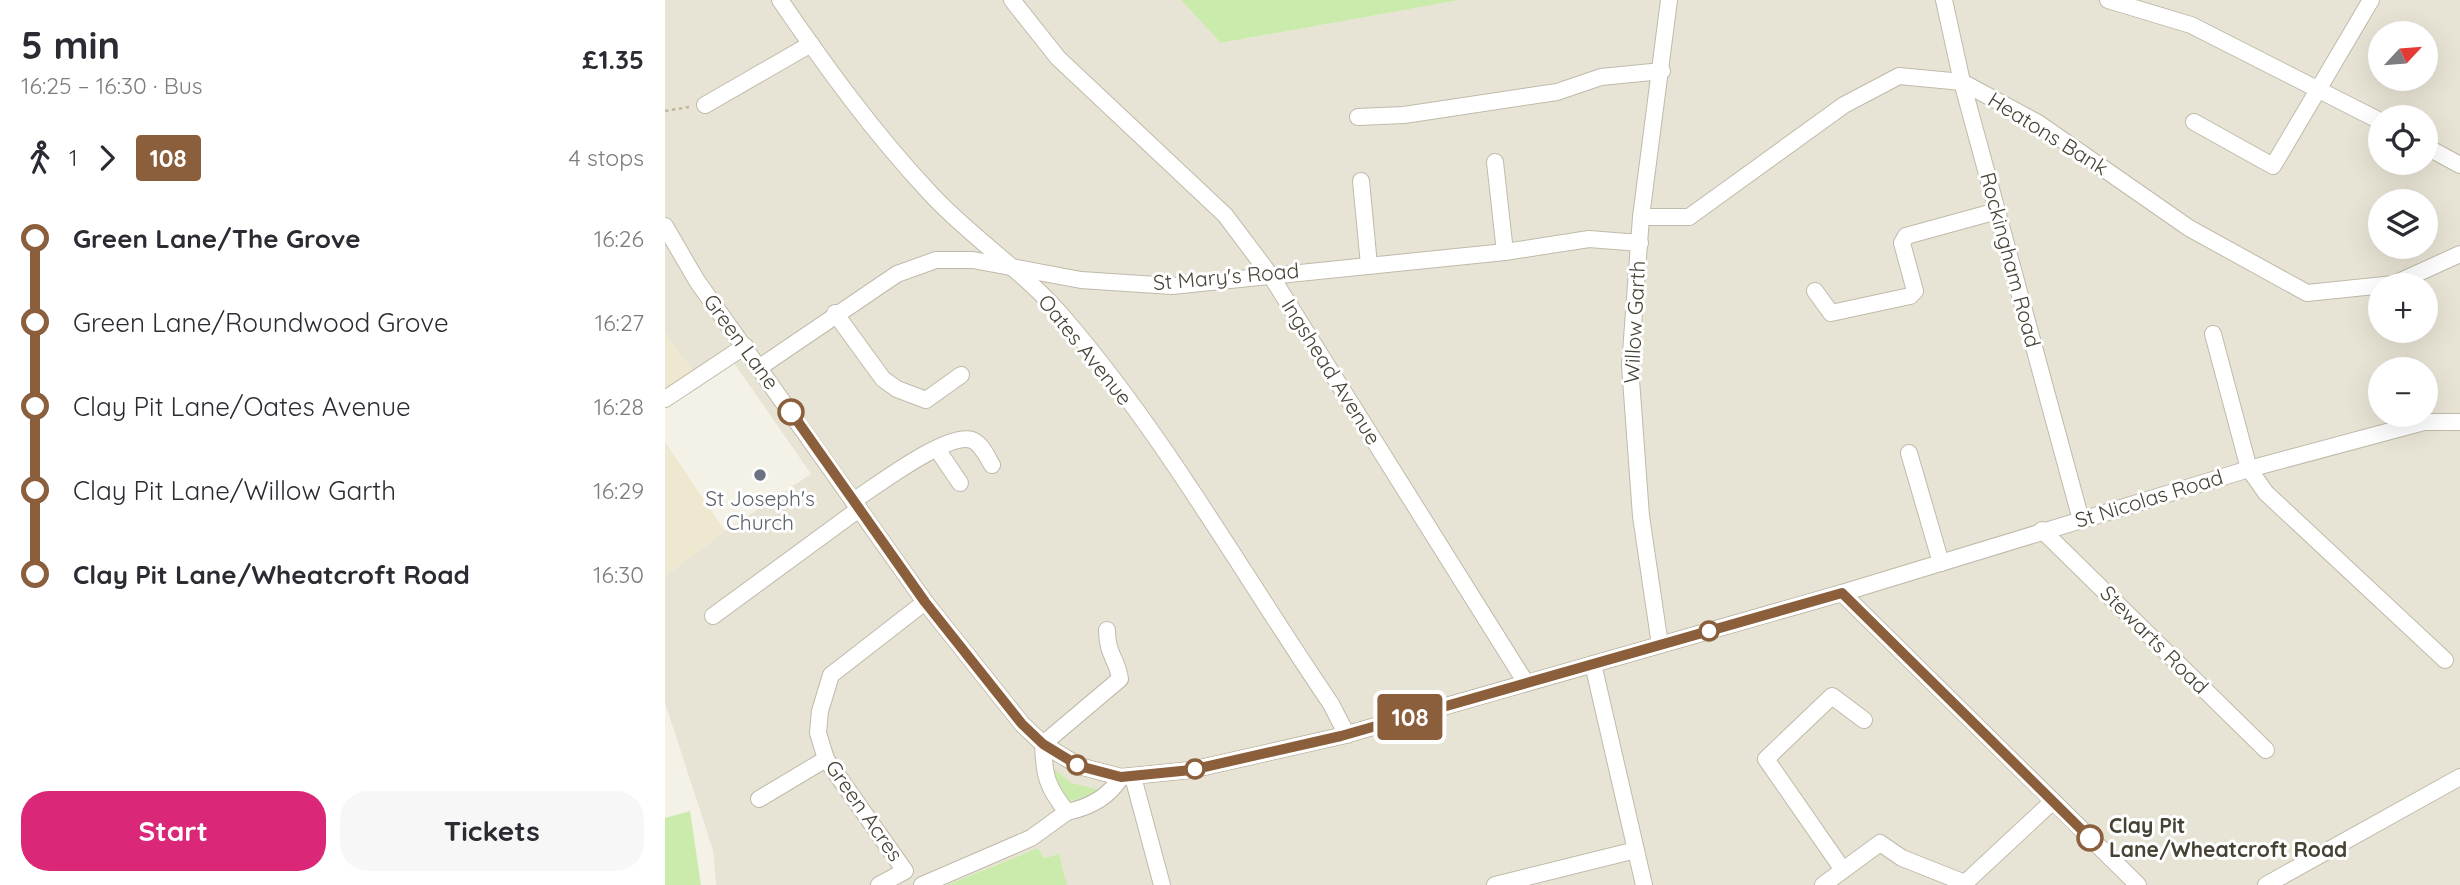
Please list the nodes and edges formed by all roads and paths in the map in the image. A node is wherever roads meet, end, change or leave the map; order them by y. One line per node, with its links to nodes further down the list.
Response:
1 (780, 0): 7 (street, Oates Avenue)
2 (1012, 0): 28 (street, Ingshead Avenue)
3 (1669, 0): 8 (street, Willow Garth)
4 (1944, 0): 9 (street, Rockingham Road)
5 (2108, 0): 10 (street)
6 (2371, 0): 10 (street)
7 (811, 44): 11 (street); 26 (street, Oates Avenue)
8 (1662, 71): 14 (street); 21 (street, Willow Garth)
9 (1962, 82): 20 (street, Rockingham Road); 21 (street, Heatons Bank); 25 (street, Heatons Bank)
10 (2320, 88): 13 (street); 15 (street)
11 (705, 105): 12 (path)
12 (665, 111)
13 (2368, 114)
14 (1358, 117)
15 (2194, 122)
16 (2438, 153): 18 (street)
17 (1495, 162): 24 (street)
18 (2460, 165)
19 (1361, 181): 27 (street)
20 (1997, 211): 29 (street); 43 (street, Rockingham Road)
21 (1641, 217): 23 (street, Willow Garth)
22 (665, 226): 32 (street, Green Lane)
23 (1640, 243): 24 (street, St Mary's Road); 50 (street, Willow Garth)
24 (1505, 252): 27 (street, St Mary's Road)
25 (2460, 254)
26 (1005, 264): 28 (street, St Mary's Road); 30 (street, St Mary's Road); 55 (street, Oates Avenue)
27 (1369, 265): 28 (street, St Mary's Road)
28 (1271, 276): 53 (street, Ingshead Avenue)
29 (1815, 291)
30 (835, 313): 33 (street, St Mary's Road); 34 (street)
31 (2213, 334): 40 (street)
32 (745, 346): 33 (street, Green Lane); 35 (street)
33 (760, 367): 42 (street, Green Lane)
34 (961, 375)
35 (665, 398)
36 (2460, 422): 40 (street, St Nicolas Road)
37 (937, 449): 39 (street); 41 (street); 42 (street)
38 (1909, 453): 45 (street)
39 (992, 465)
40 (2249, 469): 43 (street, St Nicolas Road); 51 (street)
41 (960, 483)
42 (856, 505): 47 (street, Green Lane); 48 (street)
43 (2081, 520): 44 (street, St Nicolas Road)
44 (2042, 530): 45 (street, St Nicolas Road); 57 (street, Stewarts Road)
45 (1941, 563): 46 (street, St Nicolas Road)
46 (1842, 593): 50 (street, St Nicolas Road); 62 (street)
47 (925, 602): 56 (street, Green Lane); 58 (street, Green Acres)
48 (713, 616)
49 (1107, 630): 56 (street)
50 (1660, 645): 52 (street, St Nicolas Road)
51 (2445, 660)
52 (1593, 664): 53 (street, St Nicolas Road); 64 (street)
53 (1526, 683): 55 (street, St Nicolas Road)
54 (1864, 720): 65 (street)
55 (1347, 735): 59 (street, St Nicolas Road)
56 (1043, 744): 59 (street, Green Lane); 63 (street)
57 (2266, 750)
58 (826, 759): 61 (street); 67 (street, Green Acres)
59 (1127, 777): 63 (street); 69 (street)
60 (2460, 777): 74 (street)
61 (759, 799)
62 (2053, 801): 66 (street); 73 (street)
63 (1067, 812): 68 (street)
64 (1636, 850): 70 (street); 71 (street)
65 (1843, 870): 66 (street); 72 (street)
66 (1966, 884)
67 (879, 885)
68 (922, 885)
69 (1163, 885)
70 (1495, 885)
71 (1644, 885)
72 (1823, 885)
73 (2138, 885)
74 (2266, 885)

